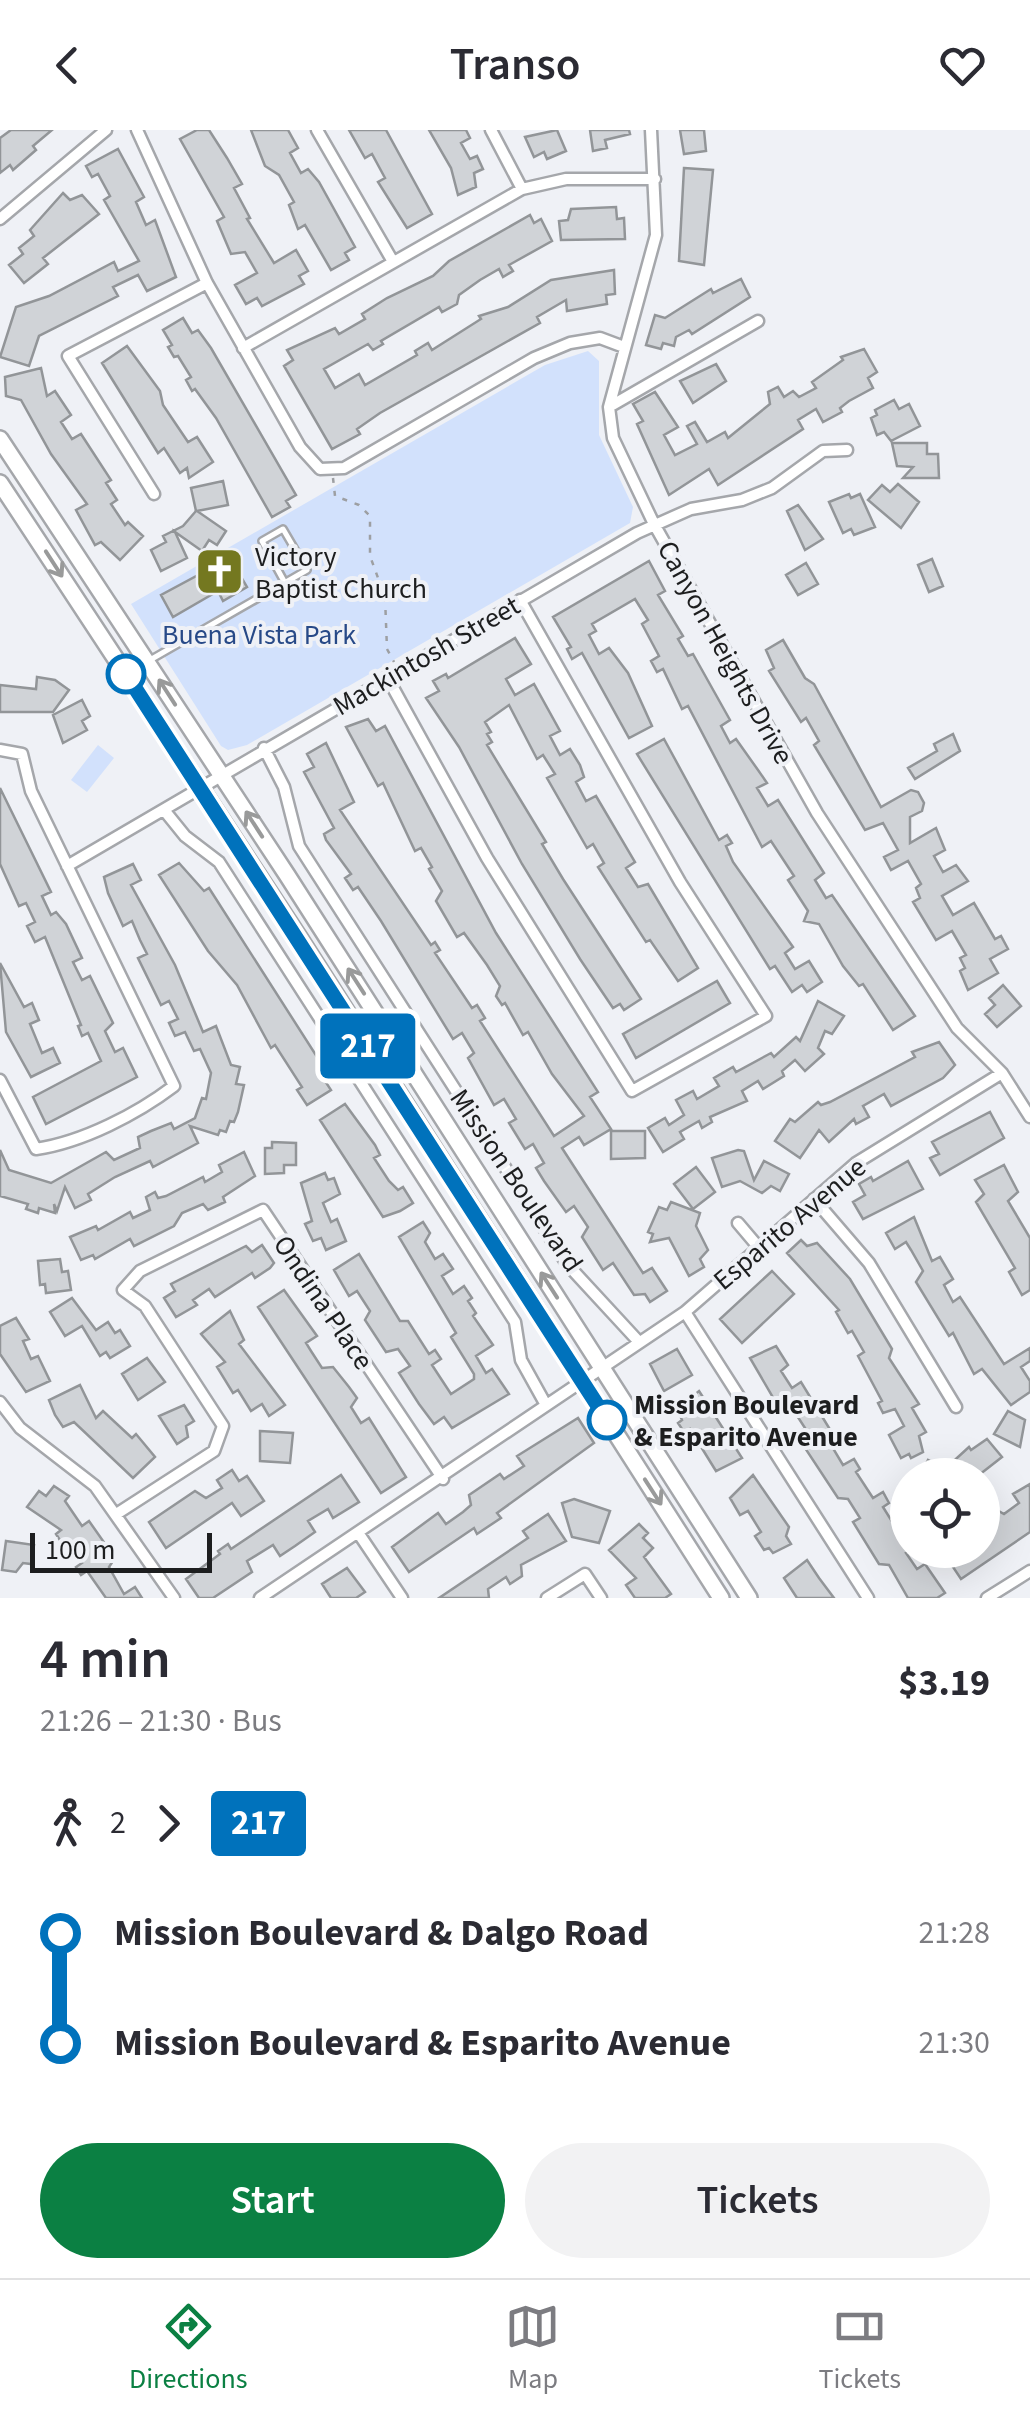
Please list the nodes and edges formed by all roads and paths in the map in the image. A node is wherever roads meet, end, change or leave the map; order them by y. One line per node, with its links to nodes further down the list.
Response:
1 (106, 130): 8 (street)
2 (137, 130): 10 (street)
3 (317, 130): 9 (street)
4 (491, 130): 7 (street)
5 (651, 130): 6 (street, Canyon Heights Drive)
6 (655, 179): 7 (street); 13 (street, Canyon Heights Drive)
7 (522, 190): 9 (street)
8 (0, 220)
9 (392, 260): 12 (street)
10 (207, 283): 12 (street); 19 (street)
11 (758, 322): 14 (street)
12 (244, 348): 17 (street)
13 (624, 348): 14 (street, Canyon Heights Drive); 17 (street)
14 (609, 407): 20 (street, Canyon Heights Drive)
15 (0, 439): 23 (main road, Mission Boulevard)
16 (847, 450): 20 (street, Mackintosh Street)
17 (332, 471): 24 (path)
18 (0, 483): 29 (main road, Mission Boulevard, one-way to 29)
19 (154, 494)
20 (654, 524): 22 (street, Mackintosh Street); 32 (street, Canyon Heights Drive)
21 (284, 584): 21 (lane); 23 (lane)
22 (520, 600): 24 (street, Mackintosh Street); 25 (street)
23 (147, 662): 28 (main road, Mission Boulevard, one-way to 23)
24 (399, 670): 25 (street, Mackintosh Street)
25 (387, 677): 26 (street, Mackintosh Street)
26 (264, 748): 28 (street, Mackintosh Street); 39 (street, Mission Boulevard)
27 (0, 750): 31 (street)
28 (220, 774): 29 (street, Mackintosh Street); 40 (main road, Mission Boulevard, one-way to 28)
29 (202, 790): 30 (street, Mackintosh Street); 41 (main road, Mission Boulevard)
30 (164, 810): 31 (street, Mackintosh Street); 43 (street)
31 (67, 866): 33 (street)
32 (1002, 1074): 34 (street, Canyon Heights Drive); 35 (street, Esparito Avenue)
33 (0, 1080)
34 (1030, 1117)
35 (814, 1199): 37 (street, Esparito Avenue); 44 (street)
36 (738, 1223): 37 (street)
37 (760, 1249): 38 (street, Esparito Avenue)
38 (685, 1312): 39 (street, Esparito Avenue); 56 (street)
39 (639, 1342): 40 (street, Esparito Avenue)
40 (602, 1367): 41 (street, Esparito Avenue); 55 (main road, Mission Boulevard)
41 (582, 1380): 43 (street, Esparito Avenue); 54 (main road, Mission Boulevard, one-way to 54)
42 (0, 1402): 46 (street)
43 (546, 1405): 45 (street, Esparito Avenue)
44 (956, 1407)
45 (442, 1479): 46 (street, Ondina Place); 47 (street, Esparito Avenue)
46 (118, 1513): 49 (street)
47 (359, 1534): 50 (street, Esparito Avenue); 51 (street)
48 (1030, 1571): 57 (street)
49 (174, 1598)
50 (260, 1598)
51 (402, 1598)
52 (548, 1598): 53 (street)
53 (601, 1598)
54 (721, 1598)
55 (750, 1598)
56 (868, 1598)
57 (987, 1598)

